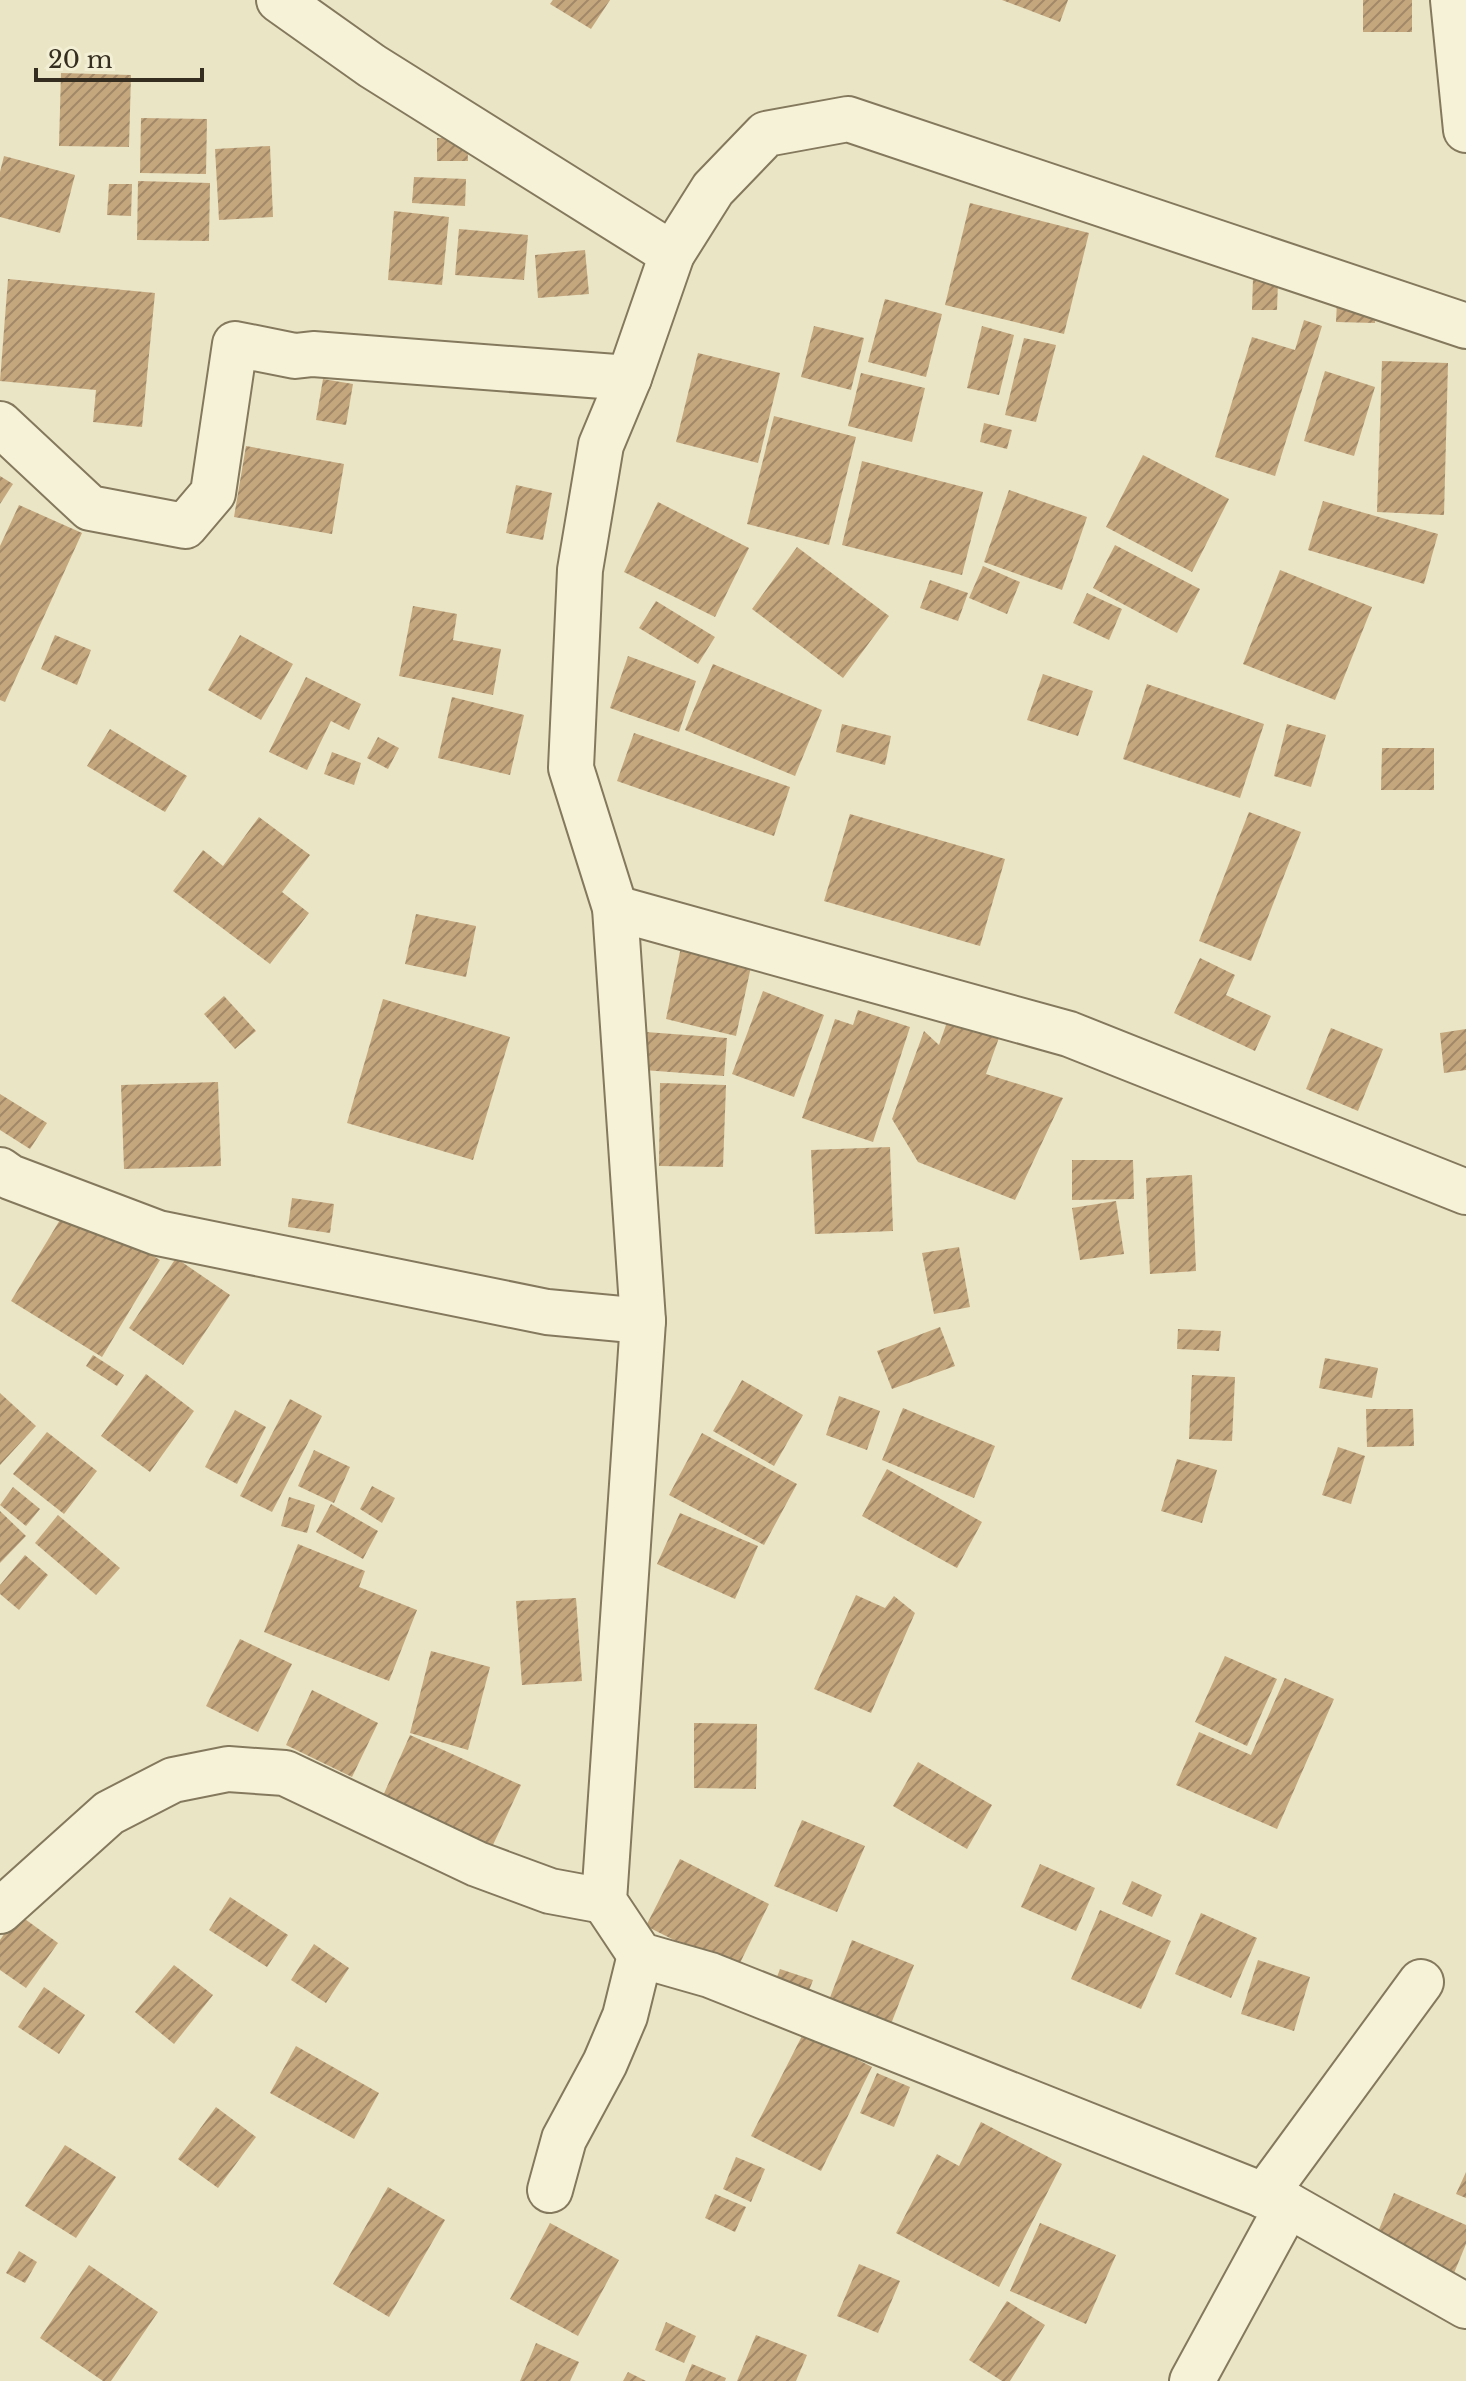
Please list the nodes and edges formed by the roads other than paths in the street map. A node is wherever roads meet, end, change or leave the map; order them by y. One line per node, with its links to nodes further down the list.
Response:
1 (279, 0): 4 (street)
2 (1453, 0): 3 (street)
3 (1466, 130)
4 (672, 254): 5 (street); 6 (street)
5 (1466, 326)
6 (629, 378): 7 (street); 8 (street)
7 (0, 424)
8 (615, 908): 10 (street); 11 (street)
9 (0, 1170): 11 (street)
10 (1466, 1192)
11 (643, 1321): 12 (street)
12 (604, 1901): 13 (street); 14 (street)
13 (0, 1911)
14 (640, 1955): 16 (street); 17 (street)
15 (1421, 1982): 17 (street)
16 (550, 2190)
17 (1276, 2200): 18 (street); 19 (street)
18 (1466, 2306)
19 (1192, 2381)

